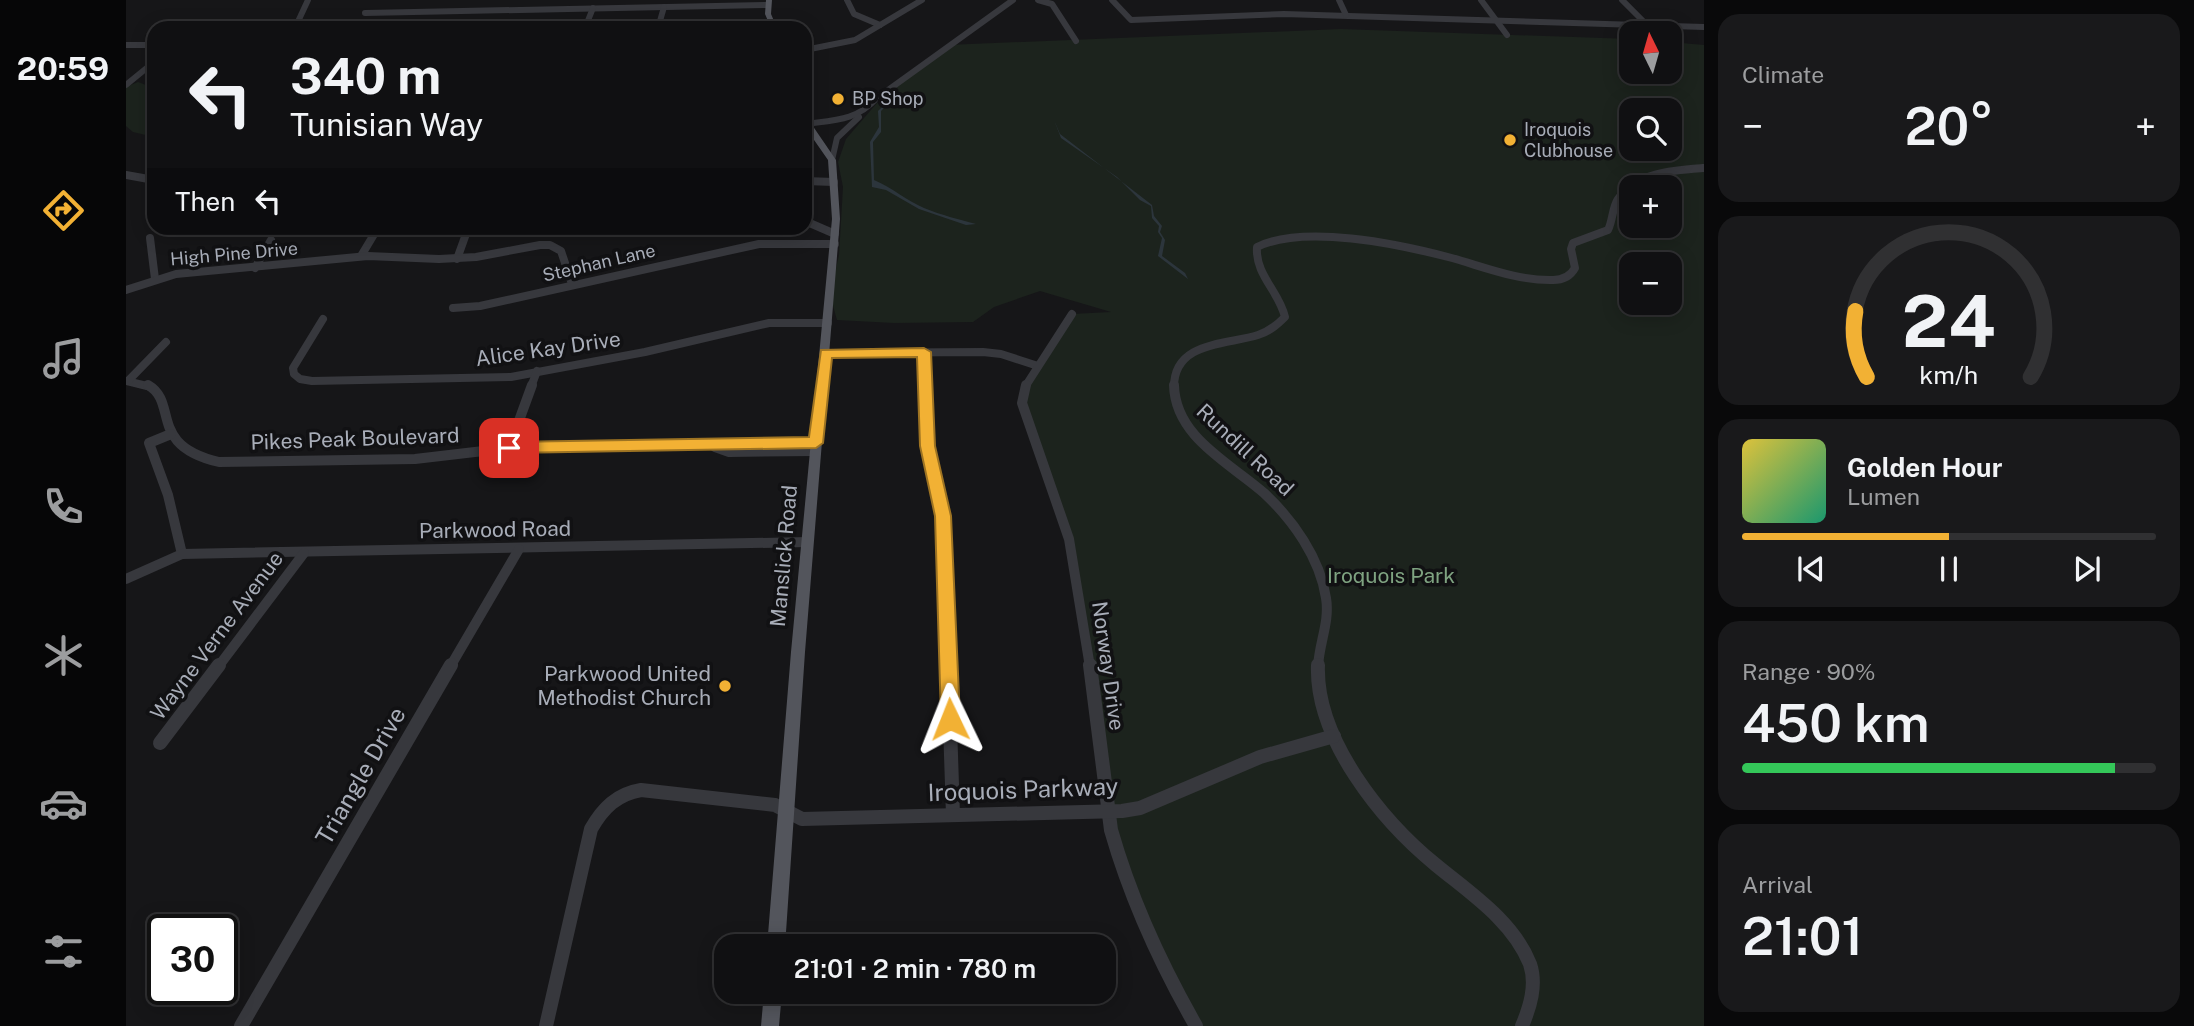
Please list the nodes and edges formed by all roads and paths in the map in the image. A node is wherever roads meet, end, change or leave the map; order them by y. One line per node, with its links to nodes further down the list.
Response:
1 (308, 0): 18 (street)
2 (502, 0): 14 (street)
3 (847, 0): 24 (street)
4 (922, 0): 24 (street)
5 (1038, 0): 31 (street)
6 (1112, 0): 16 (street)
7 (1339, 0): 16 (street)
8 (1481, 0): 17 (street)
9 (1622, 0): 22 (street)
10 (1006, 1): 27 (street); 28 (street)
11 (769, 2): 12 (street); 21 (main road)
12 (664, 7): 13 (street); 20 (street)
13 (593, 9): 14 (street); 19 (street)
14 (496, 10): 15 (street)
15 (365, 13)
16 (1346, 15): 17 (street)
17 (1496, 20): 23 (street); 29 (street)
18 (298, 21)
19 (587, 21)
20 (660, 21)
21 (771, 21)
22 (1643, 21)
23 (1619, 24)
24 (880, 26): 34 (street)
25 (1682, 26): 26 (street)
26 (1704, 27)
27 (961, 28): 28 (street); 30 (street)
28 (970, 30): 37 (street)
29 (1507, 35)
30 (942, 41)
31 (1076, 41)
32 (126, 45): 33 (street)
33 (147, 45)
34 (812, 49)
35 (147, 68): 36 (street)
36 (126, 85)
37 (866, 109): 38 (street); 41 (street)
38 (812, 123)
39 (812, 133): 41 (main road)
40 (812, 138): 43 (main road, Manslick Road)
41 (832, 160): 43 (main road, Manslick Road)
42 (1704, 168): 78 (street, Rundill Road)
43 (832, 171): 47 (main road, Manslick Road)
44 (126, 174): 45 (street)
45 (147, 178)
46 (812, 181): 47 (street)
47 (834, 182): 52 (main road, Manslick Road)
48 (812, 225): 52 (street)
49 (374, 235): 54 (street)
50 (466, 235): 55 (street)
51 (150, 238): 57 (street)
52 (835, 239): 58 (street, Stephan Lane); 63 (main road, Manslick Road)
53 (271, 240): 56 (street)
54 (361, 256): 55 (street, High Pine Drive); 56 (street, High Pine Drive)
55 (457, 259): 58 (street, High Pine Drive)
56 (255, 268): 57 (street, High Pine Drive)
57 (155, 279): 59 (street, High Pine Drive)
58 (572, 285): 60 (street, Stephan Lane)
59 (126, 290)
60 (453, 308)
61 (1072, 314): 67 (street, Norway Drive)
62 (323, 319): 68 (street, Alice Kay Drive)
63 (828, 323): 66 (main road, Manslick Road); 68 (street, Alice Kay Drive)
64 (166, 342): 69 (street)
65 (924, 352): 66 (street); 67 (street); 82 (street)
66 (826, 353): 71 (main road, Manslick Road)
67 (1038, 366): 81 (street, Norway Drive)
68 (537, 371): 72 (street)
69 (127, 381): 70 (street)
70 (170, 435): 72 (street, Pikes Peak Boulevard); 76 (street)
71 (816, 447): 72 (street, Pikes Peak Boulevard); 73 (main road, Manslick Road)
72 (509, 448)
73 (808, 542): 74 (street, Parkwood Road); 80 (main road, Manslick Road)
74 (519, 549): 75 (street, Parkwood Road); 85 (street, Triangle Drive)
75 (304, 552): 76 (street, Parkwood Road); 79 (street, Wayne Verne Avenue)
76 (182, 554): 77 (street, Parkwood Road)
77 (126, 579)
78 (1334, 736): 81 (street, Iroquois Parkway); 89 (street, Rundill Road)
79 (160, 743)
80 (786, 811): 82 (street, Iroquois Parkway); 83 (main road, Manslick Road); 86 (street, Iroquois Parkway)
81 (1109, 812): 82 (street, Iroquois Parkway); 88 (street, Norway Drive)
82 (953, 815)
83 (777, 934)
84 (772, 1004): 87 (main road)
85 (241, 1026)
86 (546, 1026)
87 (770, 1026)
88 (1196, 1026)
89 (1522, 1026)

